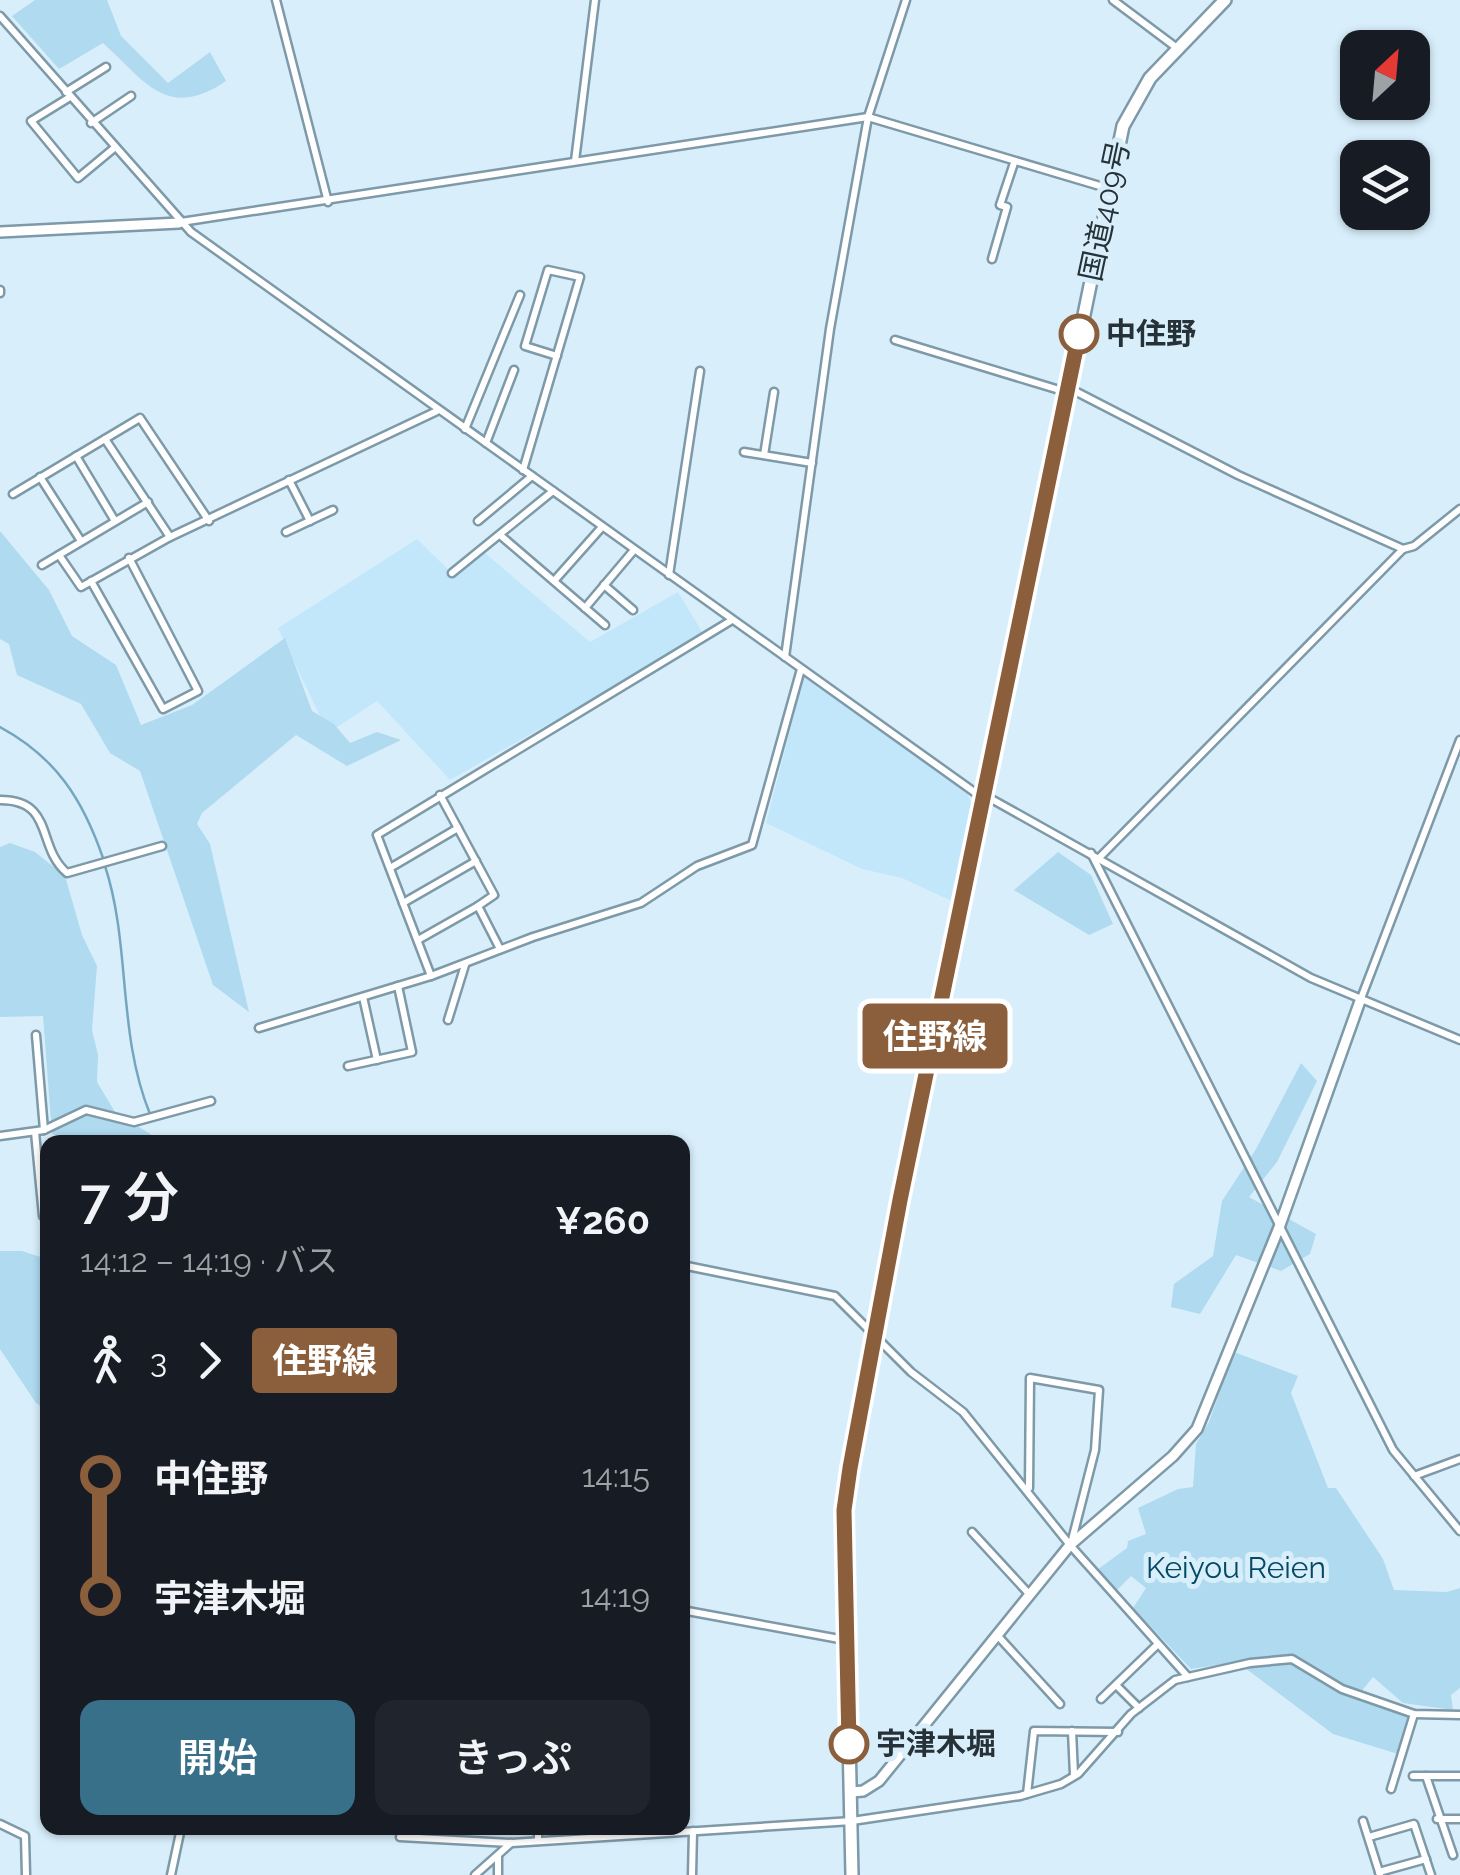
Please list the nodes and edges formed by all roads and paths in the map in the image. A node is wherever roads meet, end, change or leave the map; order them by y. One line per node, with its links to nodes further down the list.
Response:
1 (276, 0): 17 (street)
2 (596, 0): 14 (street)
3 (906, 0): 11 (street)
4 (1114, 0): 7 (street)
5 (1225, 0): 7 (highway, 国道409号)
6 (0, 16): 9 (street)
7 (1178, 48): 16 (highway, 国道409号)
8 (106, 67): 9 (street)
9 (68, 95): 12 (street); 13 (street)
10 (132, 96): 12 (street)
11 (868, 117): 14 (street); 15 (street); 35 (street)
12 (91, 123): 13 (street)
13 (113, 149): 18 (street)
14 (575, 162): 17 (street)
15 (1014, 163): 16 (street); 20 (street)
16 (1110, 189): 26 (highway, 国道409号)
17 (328, 202): 18 (street)
18 (180, 222): 19 (street); 28 (street)
19 (0, 232)
20 (992, 259)
21 (520, 295): 29 (street)
22 (896, 340): 26 (street)
23 (557, 356): 23 (street); 36 (street)
24 (514, 370): 31 (street)
25 (700, 371): 60 (street)
26 (1068, 390): 54 (street); 72 (highway, 国道409号)
27 (774, 392): 33 (street)
28 (438, 410): 29 (street); 39 (street)
29 (464, 428): 31 (street)
30 (105, 439): 34 (street); 42 (street); 47 (street)
31 (486, 444): 36 (street)
32 (744, 452): 33 (street)
33 (764, 455): 35 (street)
34 (76, 456): 38 (street); 46 (street)
35 (812, 463): 68 (street)
36 (524, 470): 37 (street)
37 (532, 476): 40 (street); 48 (street)
38 (40, 478): 41 (street); 53 (street)
39 (289, 480): 45 (street); 47 (street)
40 (554, 491): 49 (street); 51 (street)
41 (13, 494)
42 (148, 502): 46 (street); 52 (street)
43 (1460, 509): 54 (street)
44 (333, 510): 45 (street)
45 (310, 520): 50 (street)
46 (116, 521): 53 (street)
47 (209, 521): 52 (street)
48 (478, 521)
49 (602, 527): 55 (street); 62 (street)
50 (286, 532)
51 (500, 535): 59 (street); 62 (street)
52 (170, 537): 57 (street)
53 (81, 542): 56 (street)
54 (1403, 549): 77 (street)
55 (634, 550): 60 (street); 63 (street)
56 (58, 555): 58 (street); 61 (street)
57 (128, 558): 61 (street); 61 (street)
58 (42, 565)
59 (452, 573)
60 (669, 575): 66 (street)
61 (91, 581)
62 (554, 581): 64 (street)
63 (604, 586): 64 (street); 65 (street)
64 (585, 608): 67 (street)
65 (633, 610)
66 (732, 620): 68 (street); 71 (street)
67 (606, 625)
68 (785, 657): 69 (street)
69 (801, 669): 72 (street); 83 (street)
70 (1460, 740): 88 (street)
71 (440, 795): 74 (street); 79 (street)
72 (985, 798): 76 (street); 102 (highway, 国道409号)
73 (0, 800): 75 (street)
74 (458, 828): 78 (street); 79 (street)
75 (162, 846)
76 (1091, 853): 77 (street); 100 (street)
77 (1100, 857): 88 (street)
78 (476, 861): 80 (street); 81 (street)
79 (390, 868): 80 (street)
80 (403, 904): 82 (street)
81 (478, 906): 82 (street); 83 (street)
82 (417, 940): 85 (street)
83 (500, 949): 84 (street)
84 (466, 964): 85 (street); 89 (street)
85 (431, 976): 86 (street)
86 (398, 986): 87 (street); 93 (street)
87 (363, 997): 90 (street); 93 (street)
88 (1360, 1001): 92 (street); 100 (street)
89 (448, 1020)
90 (259, 1028)
91 (36, 1034): 96 (street)
92 (1460, 1040)
93 (377, 1060): 94 (street)
94 (348, 1066)
95 (211, 1101): 96 (street)
96 (40, 1131): 97 (street); 98 (street)
97 (0, 1136)
98 (38, 1164): 99 (street)
99 (40, 1180)
100 (1280, 1225): 104 (street); 108 (street)
101 (690, 1267): 102 (street)
102 (873, 1336): 105 (street); 112 (highway, 国道409号)
103 (1460, 1459): 104 (street)
104 (1414, 1476): 106 (street)
105 (1029, 1491): 108 (street); 108 (street)
106 (1460, 1531)
107 (972, 1532): 109 (street)
108 (1070, 1545): 109 (street); 113 (street)
109 (1030, 1595): 111 (street)
110 (690, 1611): 112 (street)
111 (997, 1635): 117 (street); 128 (street)
112 (845, 1640): 128 (highway, 国道409号)
113 (1158, 1644): 114 (street); 115 (street)
114 (1188, 1677): 118 (street); 119 (street)
115 (1116, 1685): 116 (street); 118 (street)
116 (1101, 1699)
117 (1060, 1704)
118 (1138, 1708): 122 (street)
119 (1414, 1714): 120 (street); 127 (street)
120 (1460, 1715)
121 (1072, 1731): 122 (street); 123 (street); 129 (street)
122 (1118, 1732): 123 (street)
123 (1074, 1776): 129 (street)
124 (1412, 1776): 125 (street)
125 (1426, 1776): 126 (street); 130 (street)
126 (1460, 1776)
127 (1391, 1789)
128 (851, 1792): 132 (highway, 国道409号)
129 (1027, 1794): 132 (street)
130 (1437, 1819): 131 (street); 146 (street)
131 (1460, 1819)
132 (852, 1821): 136 (street); 154 (highway, 国道409号)
133 (1364, 1821): 141 (street)
134 (0, 1824): 149 (street)
135 (690, 1831): 136 (street)
136 (693, 1831): 153 (street)
137 (180, 1835): 150 (street)
138 (538, 1835): 143 (street)
139 (630, 1835): 142 (street)
140 (400, 1837): 144 (street)
141 (1369, 1837): 147 (street); 148 (street)
142 (582, 1838): 143 (street)
143 (538, 1841): 144 (street)
144 (512, 1842): 145 (street)
145 (498, 1855): 151 (street); 152 (street)
146 (1453, 1855)
147 (1426, 1859): 148 (street); 155 (street)
148 (1380, 1873)
149 (26, 1875)
150 (170, 1875)
151 (475, 1875)
152 (498, 1875)
153 (692, 1875)
154 (852, 1875)
155 (1431, 1875)

